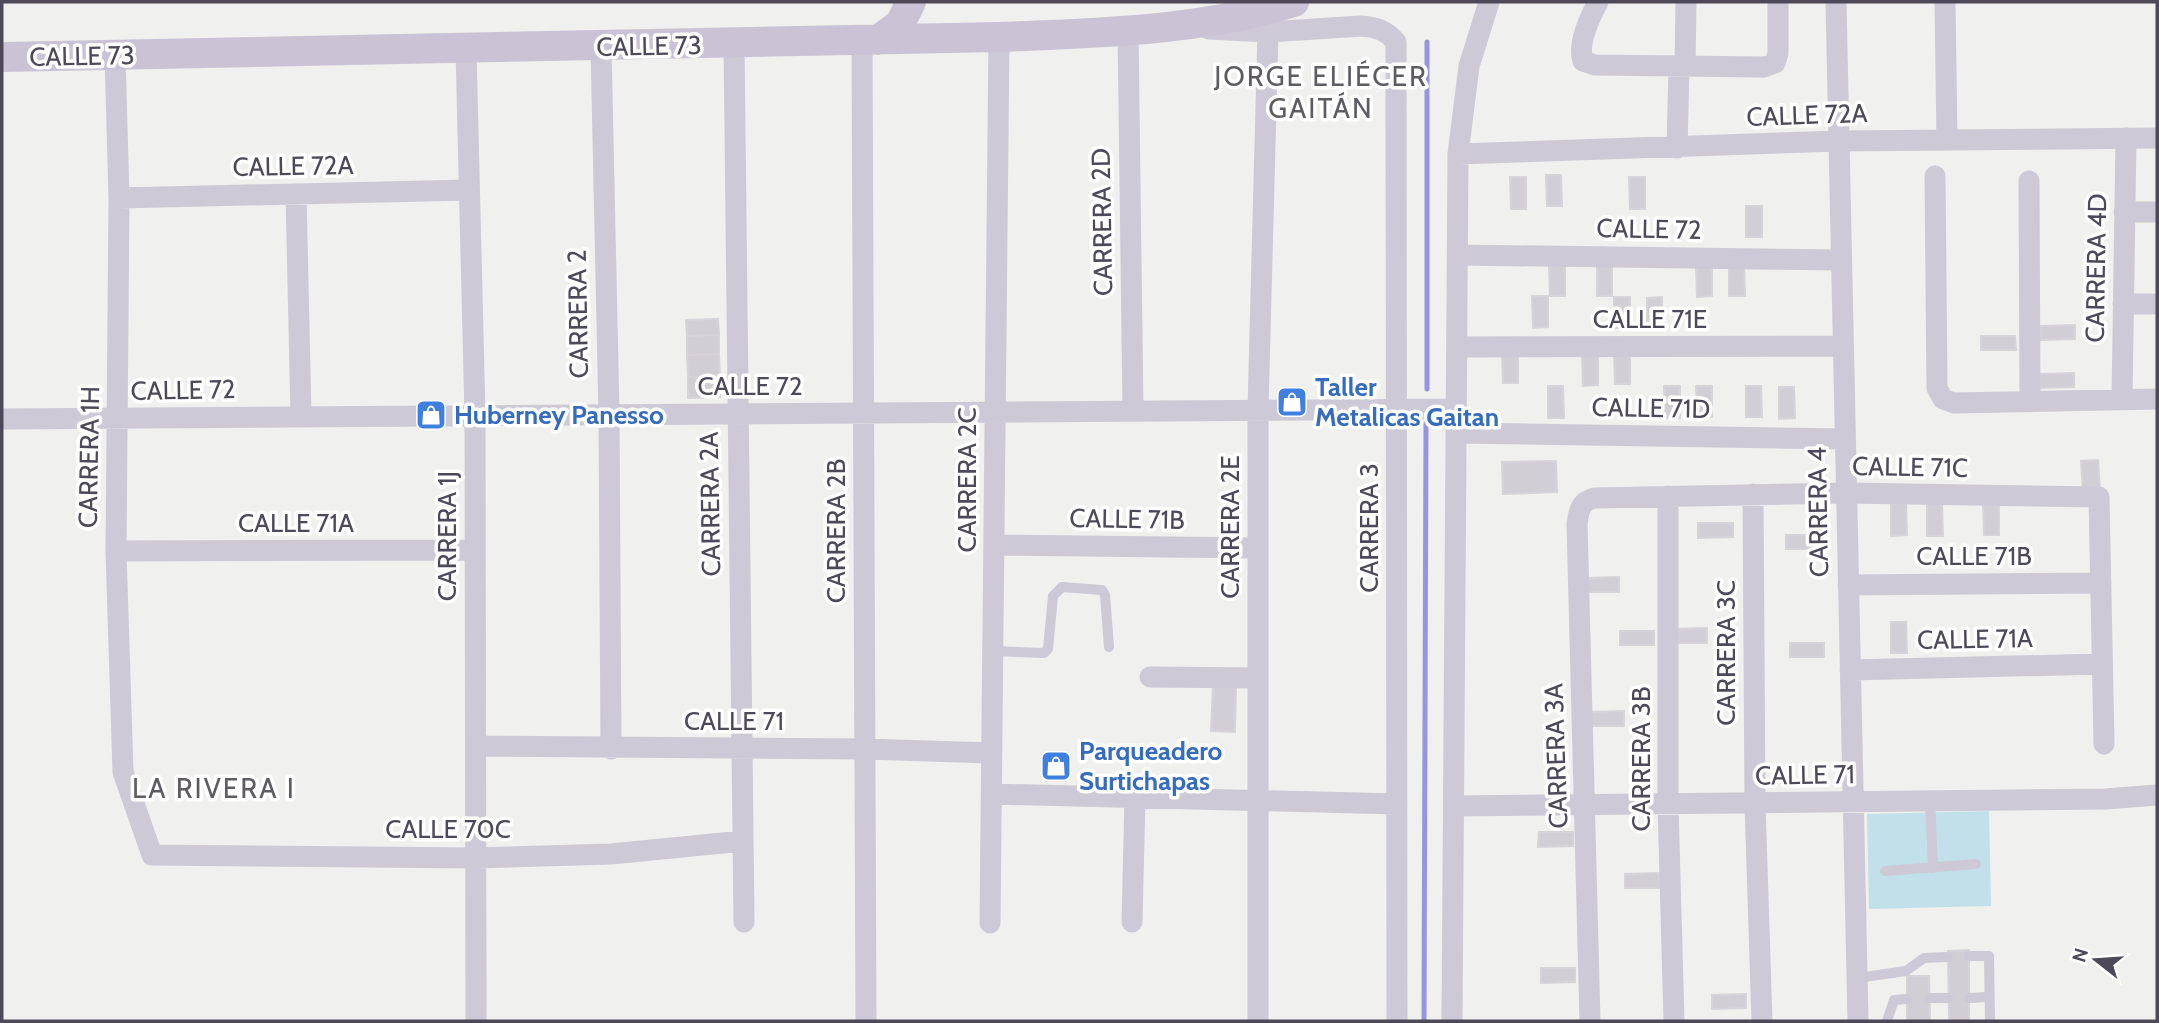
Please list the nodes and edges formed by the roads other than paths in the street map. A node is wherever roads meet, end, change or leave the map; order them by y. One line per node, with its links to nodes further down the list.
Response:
1 (911, 2): 13 (main road)
2 (1294, 2): 9 (main road, CALLE 73)
3 (1489, 2): 25 (street)
4 (1598, 2): 19 (street)
5 (1686, 2): 19 (street)
6 (1777, 2): 19 (street)
7 (1836, 2): 23 (street, CARRERA 4)
8 (1945, 2): 22 (street)
9 (1185, 24): 10 (main road, CALLE 73); 11 (street, CARRERA 3)
10 (1128, 31): 12 (main road, CALLE 73); 45 (street, CARRERA 2D)
11 (1268, 32): 42 (street, CARRERA 2E); 44 (street, CARRERA 3)
12 (999, 37): 13 (main road, CALLE 73); 46 (street, CARRERA 2C)
13 (870, 40): 14 (main road, CALLE 73); 47 (street, CARRERA 2B)
14 (734, 43): 15 (main road, CALLE 73); 49 (street, CARRERA 2A)
15 (601, 47): 16 (main road, CALLE 73); 48 (street, CARRERA 2)
16 (466, 50): 17 (main road, CALLE 73); 28 (street, CARRERA 1J)
17 (115, 55): 18 (main road, CALLE 73); 30 (street, CARRERA 1H)
18 (2, 57)
19 (1682, 67): 24 (street)
20 (2126, 138): 21 (street, CALLE 72A); 22 (street, CALLE 72A); 31 (street, CARRERA 4D)
21 (2157, 138)
22 (1947, 140): 23 (street, CALLE 72A)
23 (1839, 141): 24 (street, CALLE 72A); 34 (street, CARRERA 4)
24 (1677, 148): 25 (street, CALLE 72A)
25 (1458, 153): 33 (street)
26 (1935, 176): 41 (street)
27 (2029, 181): 41 (street)
28 (469, 190): 29 (street, CALLE 72A); 50 (street, CARRERA 1J)
29 (296, 194): 30 (street, CALLE 72A); 51 (street)
30 (119, 198): 53 (street, CARRERA 1H)
31 (2124, 212): 32 (street); 35 (street, CARRERA 4D)
32 (2157, 212)
33 (1458, 254): 34 (street, CALLE 72); 38 (street)
34 (1840, 260): 37 (street, CARRERA 4)
35 (2123, 304): 36 (street); 39 (street, CARRERA 4D)
36 (2157, 304)
37 (1842, 346): 38 (street, CALLE 71E); 55 (street, CARRERA 4)
38 (1457, 347): 43 (street)
39 (2122, 398): 40 (street); 41 (street)
40 (2157, 399)
41 (2030, 401)
42 (1258, 409): 44 (street, CALLE 72); 45 (street, CALLE 72); 61 (street, CARRERA 2E)
43 (1457, 409): 44 (street, CALLE 72); 54 (street)
44 (1396, 410): 84 (street, CARRERA 3)
45 (1133, 411): 46 (street, CALLE 72)
46 (994, 412): 47 (street, CALLE 72); 60 (street, CARRERA 2C)
47 (864, 413): 49 (street, CALLE 72); 76 (street, CARRERA 2B)
48 (608, 414): 49 (street, CALLE 72); 50 (street, CALLE 72); 74 (street, CARRERA 2)
49 (737, 414): 75 (street, CARRERA 2A)
50 (475, 415): 51 (street, CALLE 72); 62 (street, CARRERA 1J)
51 (301, 416): 53 (street, CALLE 72)
52 (2, 419): 53 (street, CALLE 72)
53 (118, 419): 63 (street, CARRERA 1H)
54 (1456, 433): 55 (street, CALLE 71D); 87 (street)
55 (1844, 439): 57 (street, CARRERA 4)
56 (1753, 494): 57 (street, CALLE 71C); 58 (street, CALLE 71C); 85 (street, CARRERA 3C)
57 (1846, 494): 64 (street, CALLE 71C); 65 (street, CARRERA 4)
58 (1668, 496): 59 (street, CALLE 71C); 86 (street, CARRERA 3B)
59 (1594, 498): 88 (street, CARRERA 3A)
60 (995, 545): 61 (street, CALLE 71B); 67 (street, CARRERA 2C)
61 (1258, 548): 71 (street, CARRERA 2E)
62 (475, 550): 63 (street, CALLE 71A); 73 (street, CARRERA 1J)
63 (116, 551): 90 (street, CARRERA 1H)
64 (2101, 583): 65 (street, CALLE 71B); 68 (street)
65 (1848, 585): 69 (street, CARRERA 4)
66 (1109, 647): 67 (lane)
67 (994, 651): 77 (street, CARRERA 2C)
68 (2102, 664): 69 (street, CALLE 71A); 72 (street)
69 (1850, 670): 83 (street, CARRERA 4)
70 (1150, 677): 71 (street)
71 (1258, 678): 81 (street, CARRERA 2E)
72 (2104, 744)
73 (476, 747): 74 (street, CALLE 71); 91 (street, CARRERA 1J)
74 (611, 749): 75 (street, CALLE 71)
75 (741, 749): 76 (street, CALLE 71); 89 (street, CARRERA 2A)
76 (865, 749): 77 (street, CALLE 71); 107 (street, CARRERA 2B)
77 (991, 754): 78 (street, CARRERA 2C)
78 (992, 794): 80 (street); 97 (street, CARRERA 2C)
79 (2157, 795): 82 (street, CALLE 71)
80 (1135, 797): 81 (street); 96 (street)
81 (1258, 800): 84 (street); 108 (street, CARRERA 2E)
82 (1930, 801): 83 (street, CALLE 71); 93 (lane)
83 (1853, 802): 85 (street, CALLE 71); 100 (street, CARRERA 4)
84 (1397, 804): 109 (street, CARRERA 3)
85 (1755, 804): 86 (street, CALLE 71); 113 (street, CARRERA 3C)
86 (1668, 805): 88 (street, CALLE 71); 112 (street, CARRERA 3B)
87 (1454, 806): 88 (street, CALLE 71); 110 (street)
88 (1586, 806): 111 (street, CARRERA 3A)
89 (743, 841): 91 (street, CALLE 70C); 95 (street, CARRERA 2A)
90 (152, 855): 91 (street, CALLE 70C)
91 (476, 859): 106 (street, CARRERA 1J)
92 (1976, 864): 93 (lane)
93 (1933, 869): 94 (lane)
94 (1885, 871)
95 (744, 922)
96 (1132, 922)
97 (990, 923)
98 (1969, 956): 101 (lane)
99 (1948, 957): 100 (lane)
100 (1857, 978): 114 (street, CARRERA 4)
101 (1989, 997): 104 (lane); 116 (lane)
102 (1930, 998): 103 (lane)
103 (1948, 998)
104 (1969, 998)
105 (1907, 999): 115 (lane)
106 (476, 1021)
107 (866, 1021)
108 (1258, 1021)
109 (1397, 1021)
110 (1452, 1021)
111 (1590, 1021)
112 (1674, 1021)
113 (1762, 1021)
114 (1858, 1021)
115 (1887, 1021)
116 (1990, 1021)

